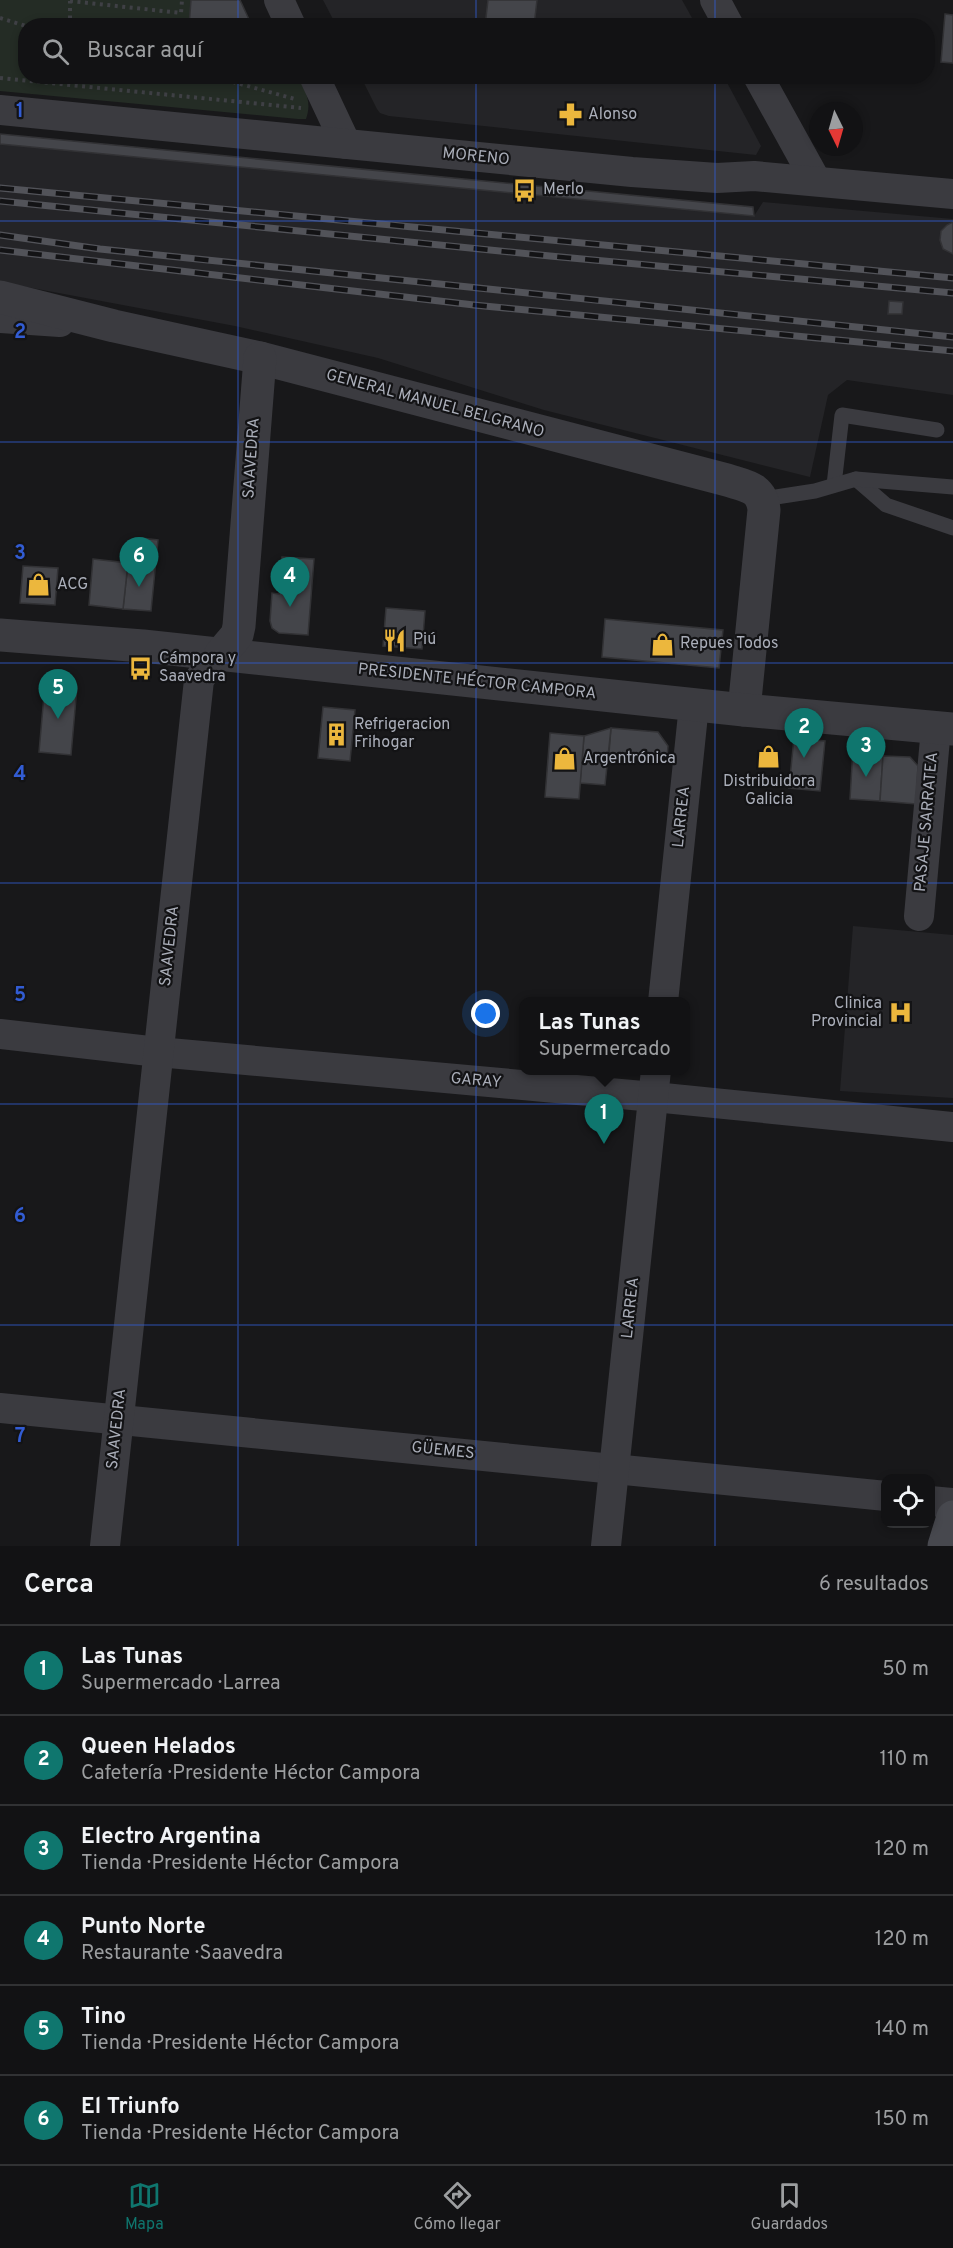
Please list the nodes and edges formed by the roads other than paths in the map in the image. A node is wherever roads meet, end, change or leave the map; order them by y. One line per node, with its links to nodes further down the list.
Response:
1 (279, 0): 3 (street)
2 (715, 0): 4 (street)
3 (287, 18)
4 (725, 18)
5 (319, 84): 8 (street)
6 (762, 84): 9 (street)
7 (0, 110): 8 (street, MORENO)
8 (346, 144): 9 (street, MORENO)
9 (816, 181): 10 (street, MORENO)
10 (953, 194)
11 (0, 297): 13 (street, GENERAL MANUEL BELGRANO)
12 (0, 318): 13 (street, GENERAL MANUEL BELGRANO)
13 (114, 326): 14 (street, GENERAL MANUEL BELGRANO)
14 (260, 358): 19 (street, GENERAL MANUEL BELGRANO); 22 (street, SAAVEDRA)
15 (937, 430): 17 (lane)
16 (856, 479): 17 (lane); 18 (lane); 20 (lane)
17 (834, 485): 19 (lane)
18 (953, 487)
19 (758, 494): 24 (street)
20 (953, 528)
21 (0, 635): 22 (street, PRESIDENTE HÉCTOR CAMPORA)
22 (220, 655): 23 (street, PRESIDENTE HÉCTOR CAMPORA); 29 (street, SAAVEDRA)
23 (694, 705): 24 (street, PRESIDENTE HÉCTOR CAMPORA); 27 (street, LARREA)
24 (744, 710): 25 (street, PRESIDENTE HÉCTOR CAMPORA)
25 (947, 727): 26 (street, PASAJE SARRATEA)
26 (919, 916)
27 (664, 997)
28 (0, 1034): 29 (street, GARAY)
29 (158, 1052): 30 (street, GARAY); 33 (street, SAAVEDRA)
30 (655, 1084): 31 (street, GARAY); 34 (street, LARREA)
31 (953, 1127)
32 (0, 1408): 33 (street, GÜEMES)
33 (118, 1419): 34 (street, GÜEMES); 39 (street, SAAVEDRA)
34 (614, 1468): 35 (street, GÜEMES); 40 (street, LARREA)
35 (881, 1496)
36 (935, 1501): 37 (street)
37 (953, 1503)
38 (953, 1517): 41 (main road)
39 (105, 1546)
40 (606, 1546)
41 (944, 1546)

